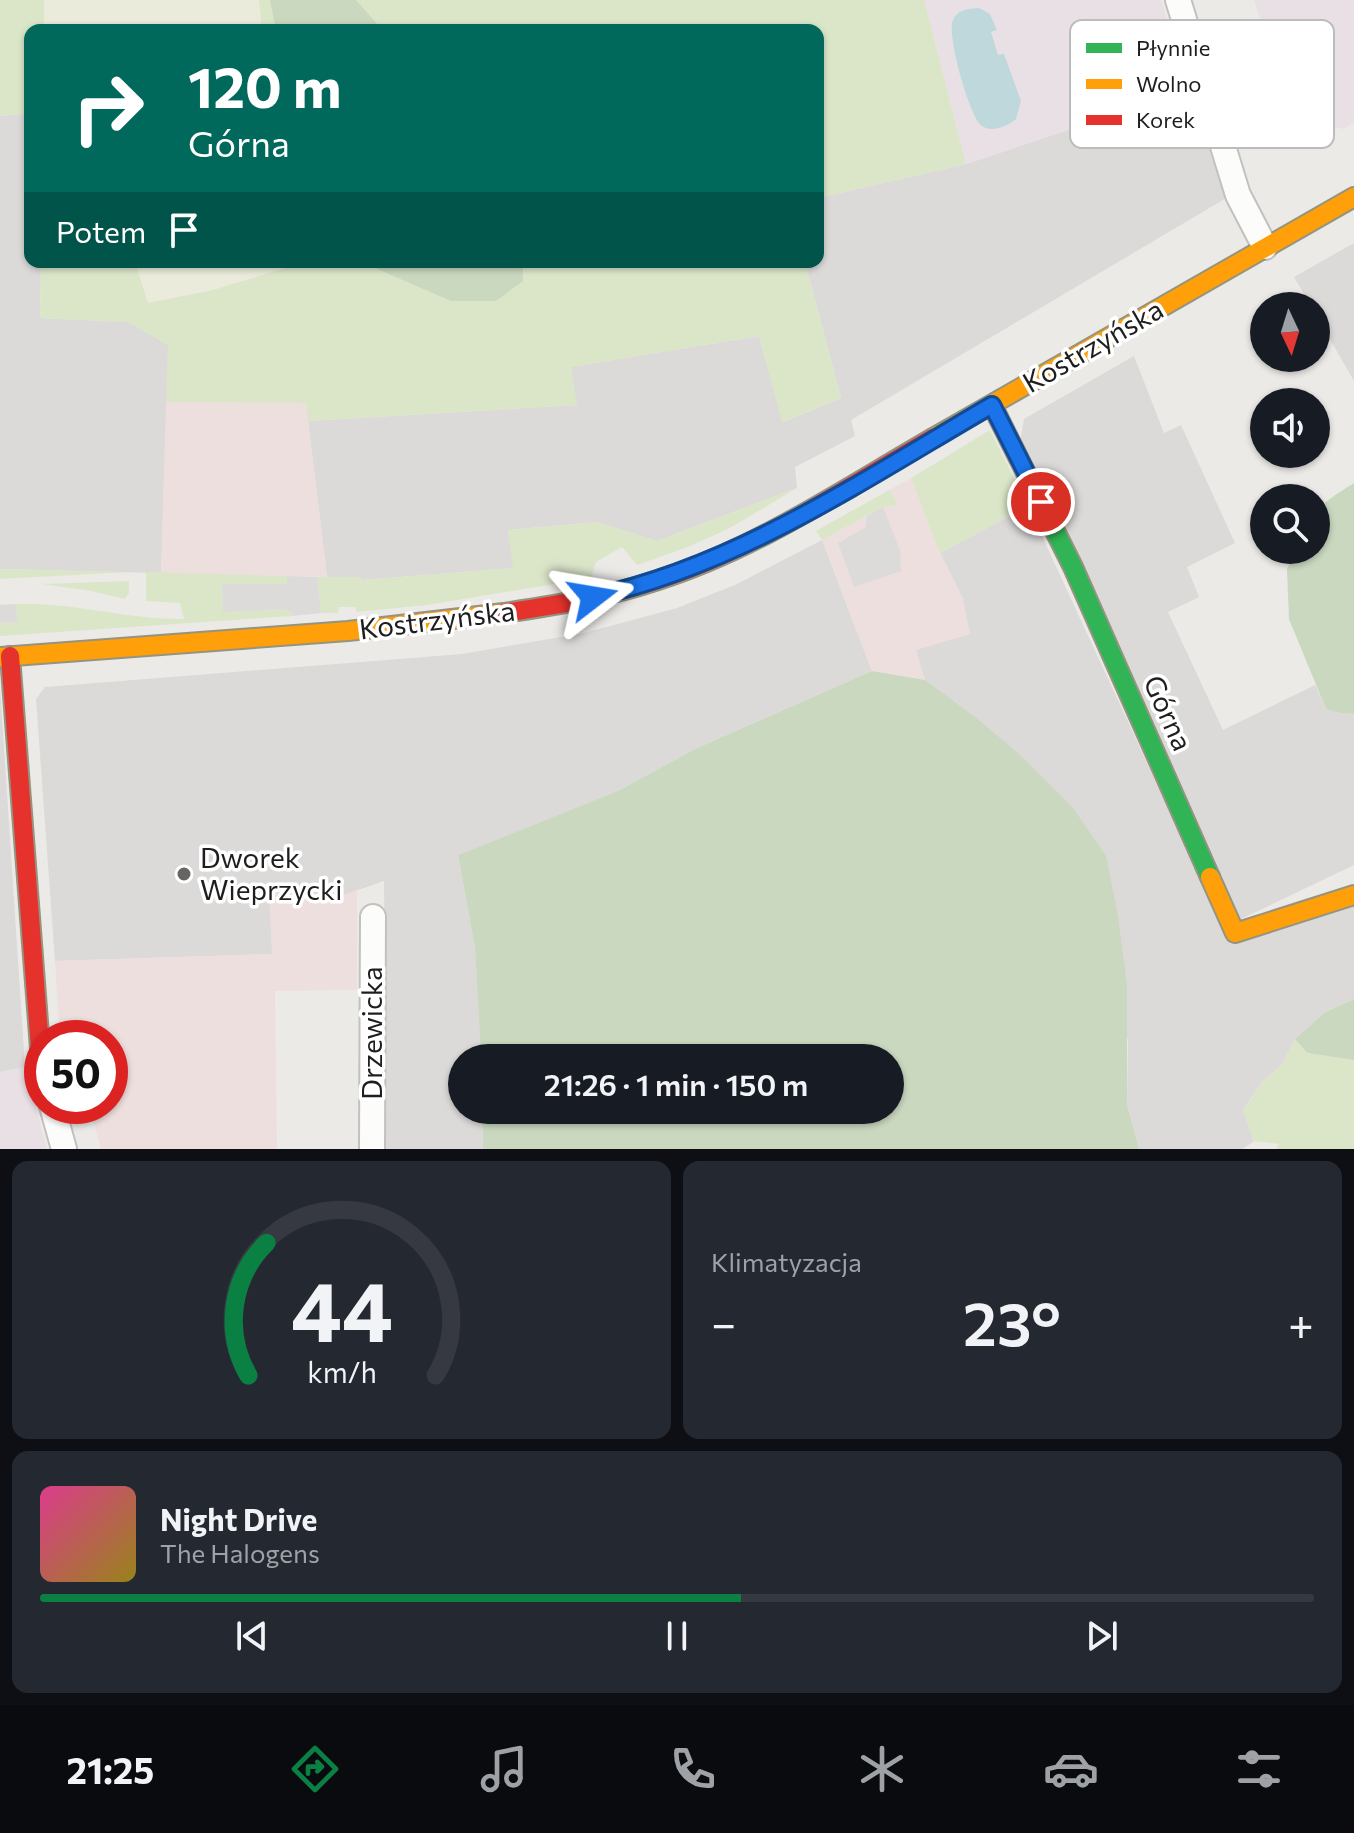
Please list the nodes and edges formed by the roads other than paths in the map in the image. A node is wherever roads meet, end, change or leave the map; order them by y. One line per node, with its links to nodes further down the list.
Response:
1 (1178, 0): 2 (street)
2 (1184, 20)
3 (1224, 148): 5 (street)
4 (1354, 197): 5 (main road, Kostrzyńska)
5 (1265, 247): 6 (main road, Kostrzyńska)
6 (992, 405): 7 (main road, Kostrzyńska); 8 (main road, Górna)
7 (5, 656): 10 (main road)
8 (1354, 895)
9 (373, 917): 13 (street, Drzewicka)
10 (37, 1020)
11 (57, 1124): 12 (street)
12 (64, 1149)
13 (372, 1149)

